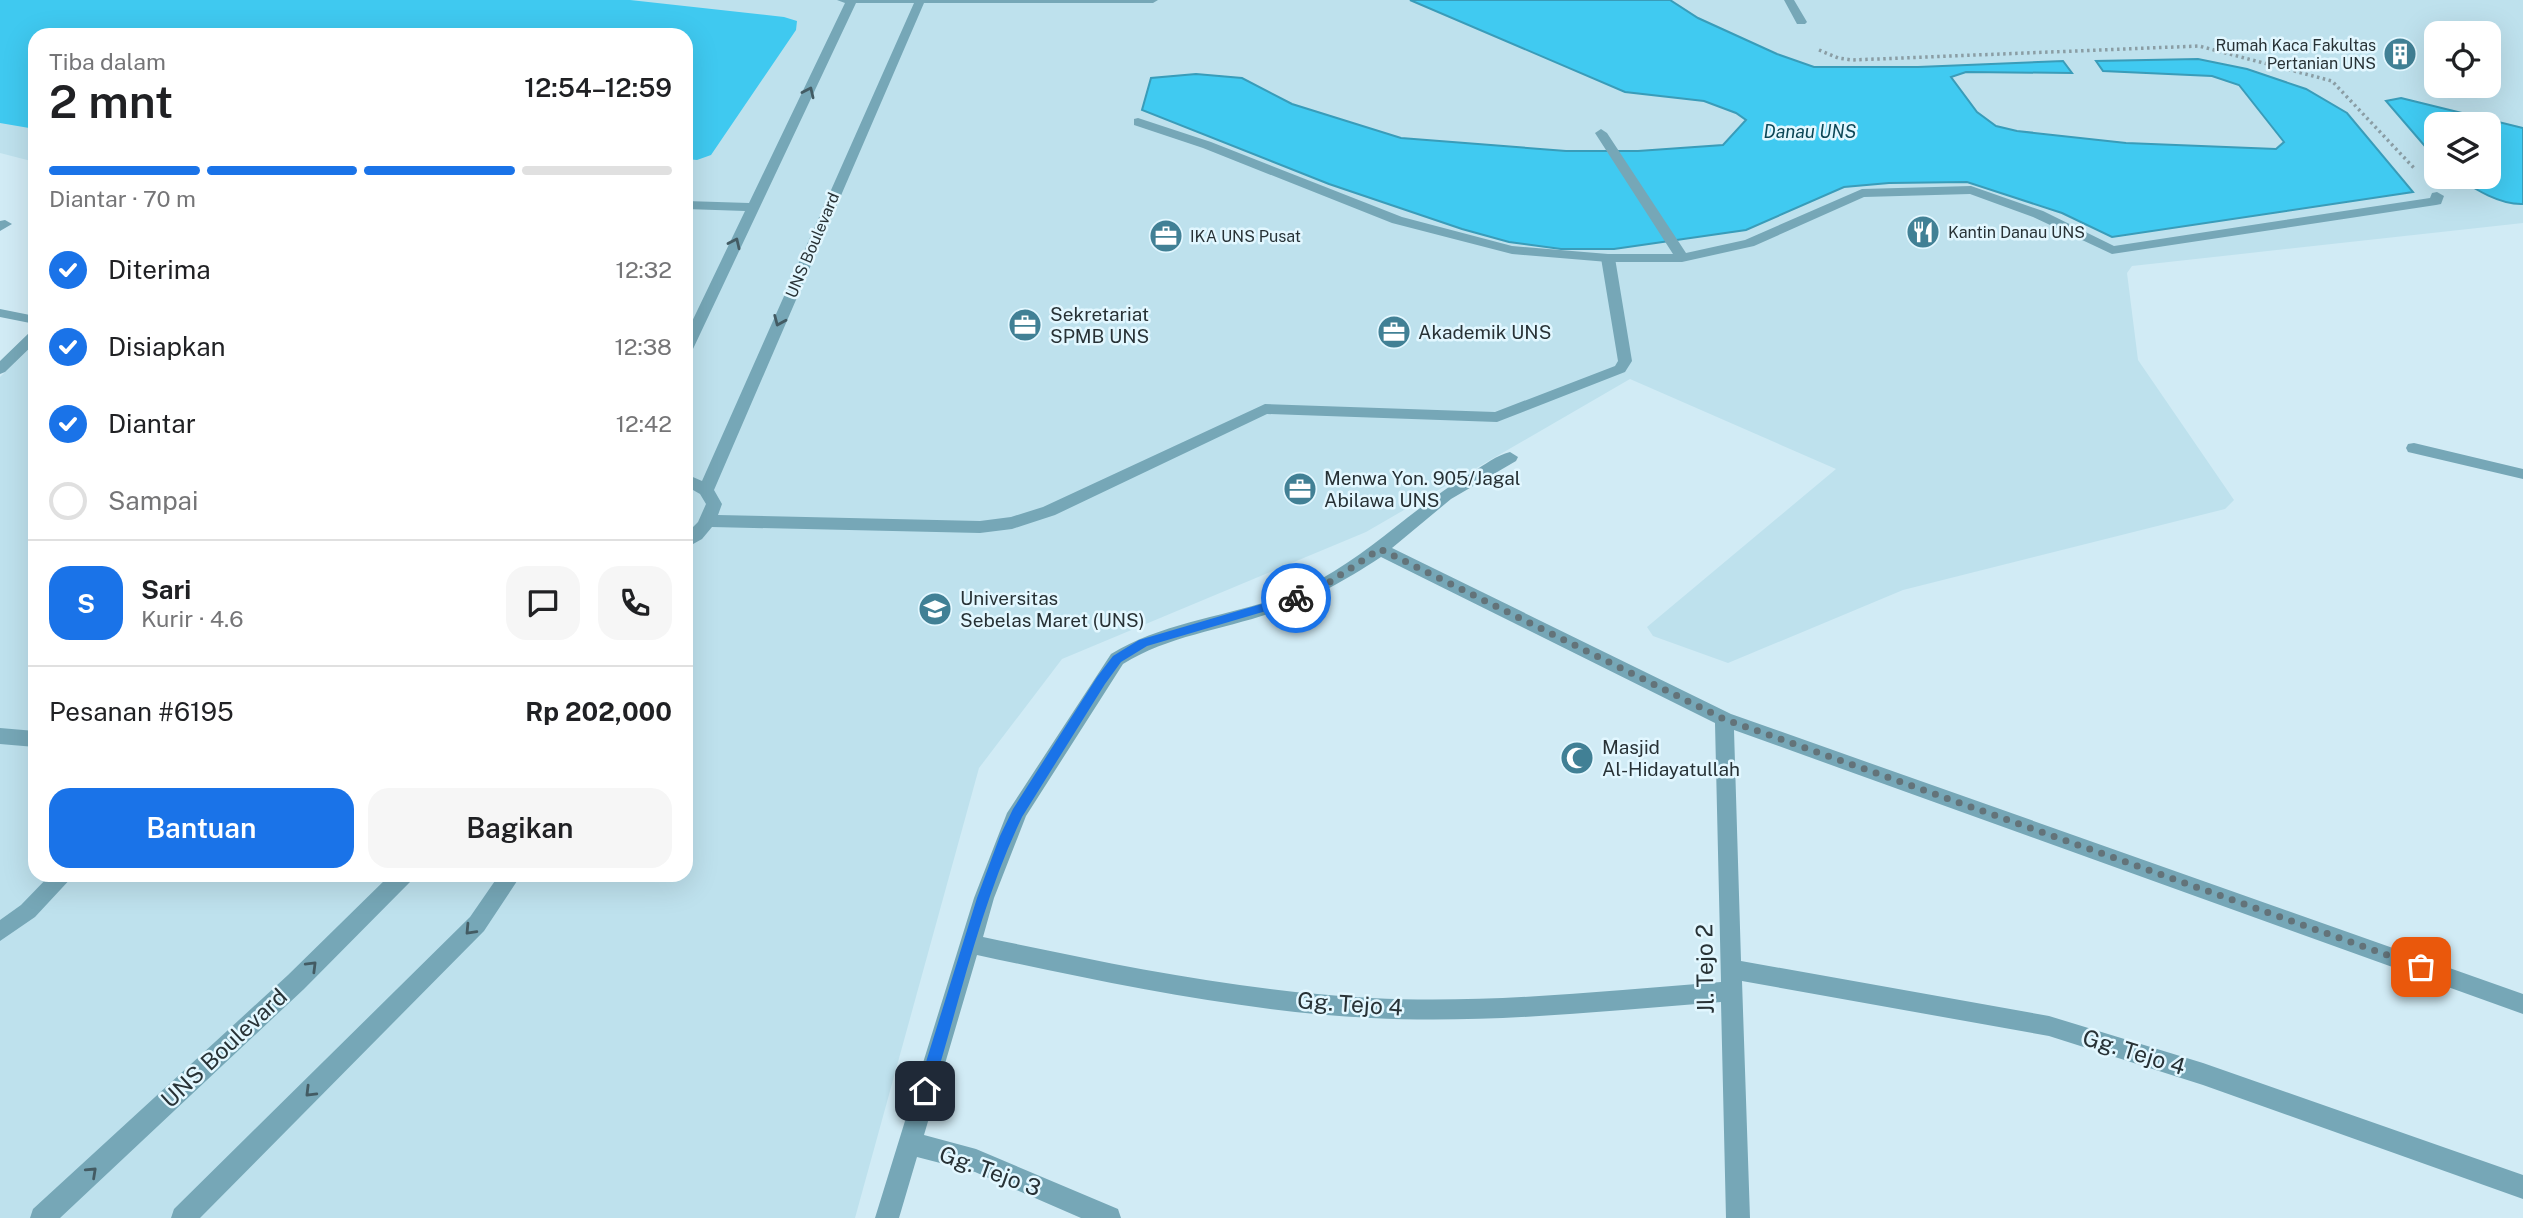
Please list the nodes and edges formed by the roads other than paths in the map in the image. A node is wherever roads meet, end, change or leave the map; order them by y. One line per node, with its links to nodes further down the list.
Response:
1 (839, 0): 4 (street)
2 (1153, 0): 6 (street)
3 (1790, 0): 7 (street)
4 (852, 1): 5 (street); 12 (street, one-way to 4)
5 (920, 1): 6 (street); 24 (street, UNS Boulevard, one-way to 24)
6 (1058, 1)
7 (1801, 22)
8 (1138, 122): 13 (street)
9 (1601, 133): 14 (street)
10 (2437, 196): 14 (street)
11 (693, 205): 12 (street)
12 (752, 207): 17 (street, one-way to 12)
13 (1608, 258): 14 (street); 25 (street)
14 (1682, 258)
15 (0, 313): 16 (street)
16 (28, 319)
17 (693, 334)
18 (28, 342): 19 (street)
19 (0, 369)
20 (2414, 448): 22 (street)
21 (1510, 457): 27 (street)
22 (2523, 474)
23 (693, 483): 24 (street)
24 (706, 490): 25 (street)
25 (709, 521): 26 (street)
26 (693, 538)
27 (1380, 549): 28 (street); 35 (street)
28 (1724, 719): 36 (street, Jl. Tejo 2); 37 (street)
29 (0, 736): 30 (street)
30 (28, 738)
31 (57, 882): 34 (street)
32 (397, 882): 40 (street, UNS Boulevard, one-way to 32)
33 (506, 882): 41 (street, one-way to 41)
34 (0, 932)
35 (971, 944): 36 (street, Gg. Tejo 4); 38 (street)
36 (1732, 980): 39 (street, Gg. Tejo 4); 44 (street, Jl. Tejo 2)
37 (2523, 1004)
38 (909, 1143): 42 (street); 43 (street, Gg. Tejo 3)
39 (2523, 1186)
40 (42, 1218)
41 (183, 1218)
42 (887, 1218)
43 (1109, 1218)
44 (1738, 1218)

